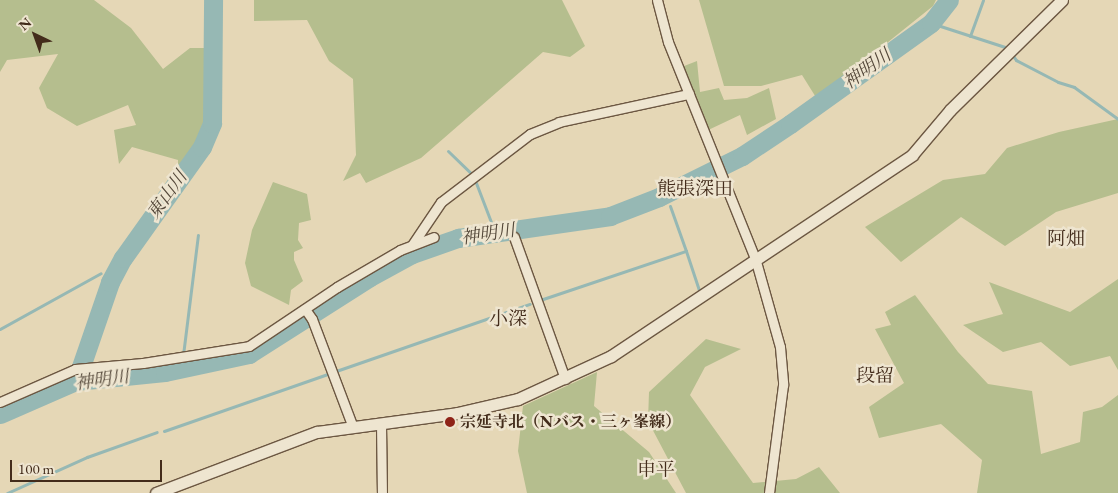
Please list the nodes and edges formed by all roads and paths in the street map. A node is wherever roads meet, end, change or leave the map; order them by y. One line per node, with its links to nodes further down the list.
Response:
1 (657, 0): 3 (street)
2 (1062, 0): 7 (street)
3 (689, 94): 6 (street); 7 (street)
4 (434, 237): 6 (street)
5 (514, 237): 9 (street)
6 (412, 245): 8 (street)
7 (755, 258): 9 (street); 15 (street)
8 (306, 310): 10 (street); 12 (street)
9 (565, 379): 11 (street)
10 (0, 402)
11 (380, 424): 12 (street); 14 (street)
12 (352, 425): 13 (street)
13 (159, 492)
14 (382, 493)
15 (770, 493)

